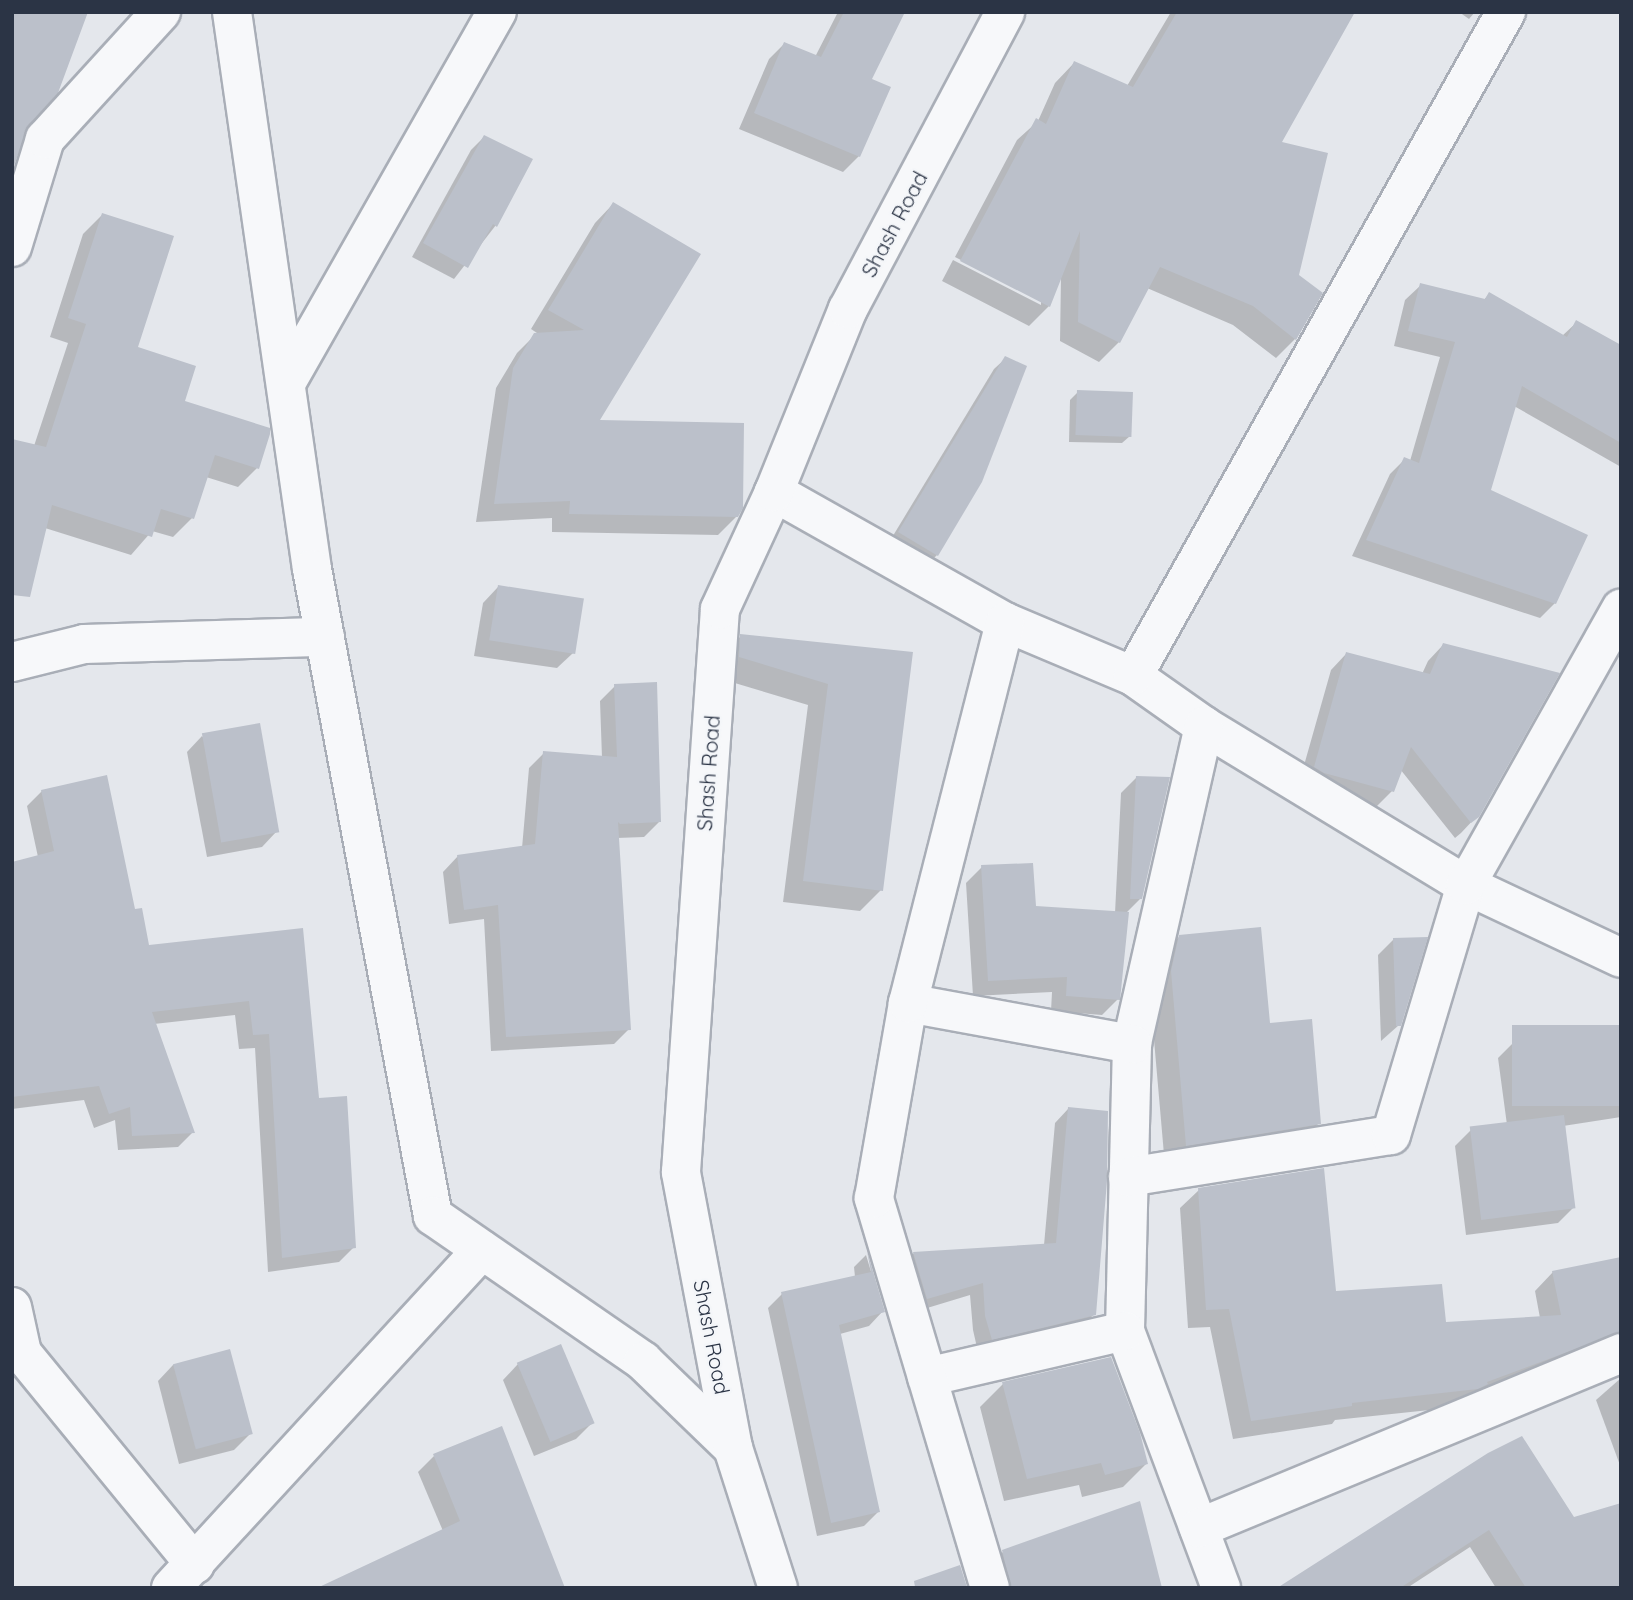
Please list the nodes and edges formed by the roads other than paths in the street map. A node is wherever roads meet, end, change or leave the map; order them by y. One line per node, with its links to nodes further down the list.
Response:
1 (161, 12): 6 (street)
2 (232, 12): 7 (street)
3 (497, 12): 7 (street)
4 (1005, 12): 8 (street, Shash Road)
5 (1506, 12): 13 (street)
6 (12, 247)
7 (286, 383): 11 (street)
8 (774, 492): 10 (street); 25 (street, Shash Road)
9 (1621, 609): 15 (street)
10 (1005, 621): 13 (street); 17 (street)
11 (325, 637): 12 (street); 20 (street)
12 (12, 662)
13 (1133, 676): 14 (street)
14 (1204, 726): 15 (street); 18 (street)
15 (1466, 885): 16 (street); 19 (street)
16 (1621, 958)
17 (908, 1003): 18 (street); 24 (street)
18 (1132, 1044): 19 (street)
19 (1128, 1177): 22 (street)
20 (482, 1250): 25 (street); 27 (street)
21 (12, 1307): 27 (street)
22 (1125, 1331): 24 (street); 26 (street)
23 (1621, 1353): 26 (street)
24 (927, 1377): 29 (street)
25 (733, 1448): 28 (street, Shash Road)
26 (1199, 1528): 30 (street)
27 (183, 1576)
28 (778, 1588)
29 (990, 1588)
30 (1221, 1588)

